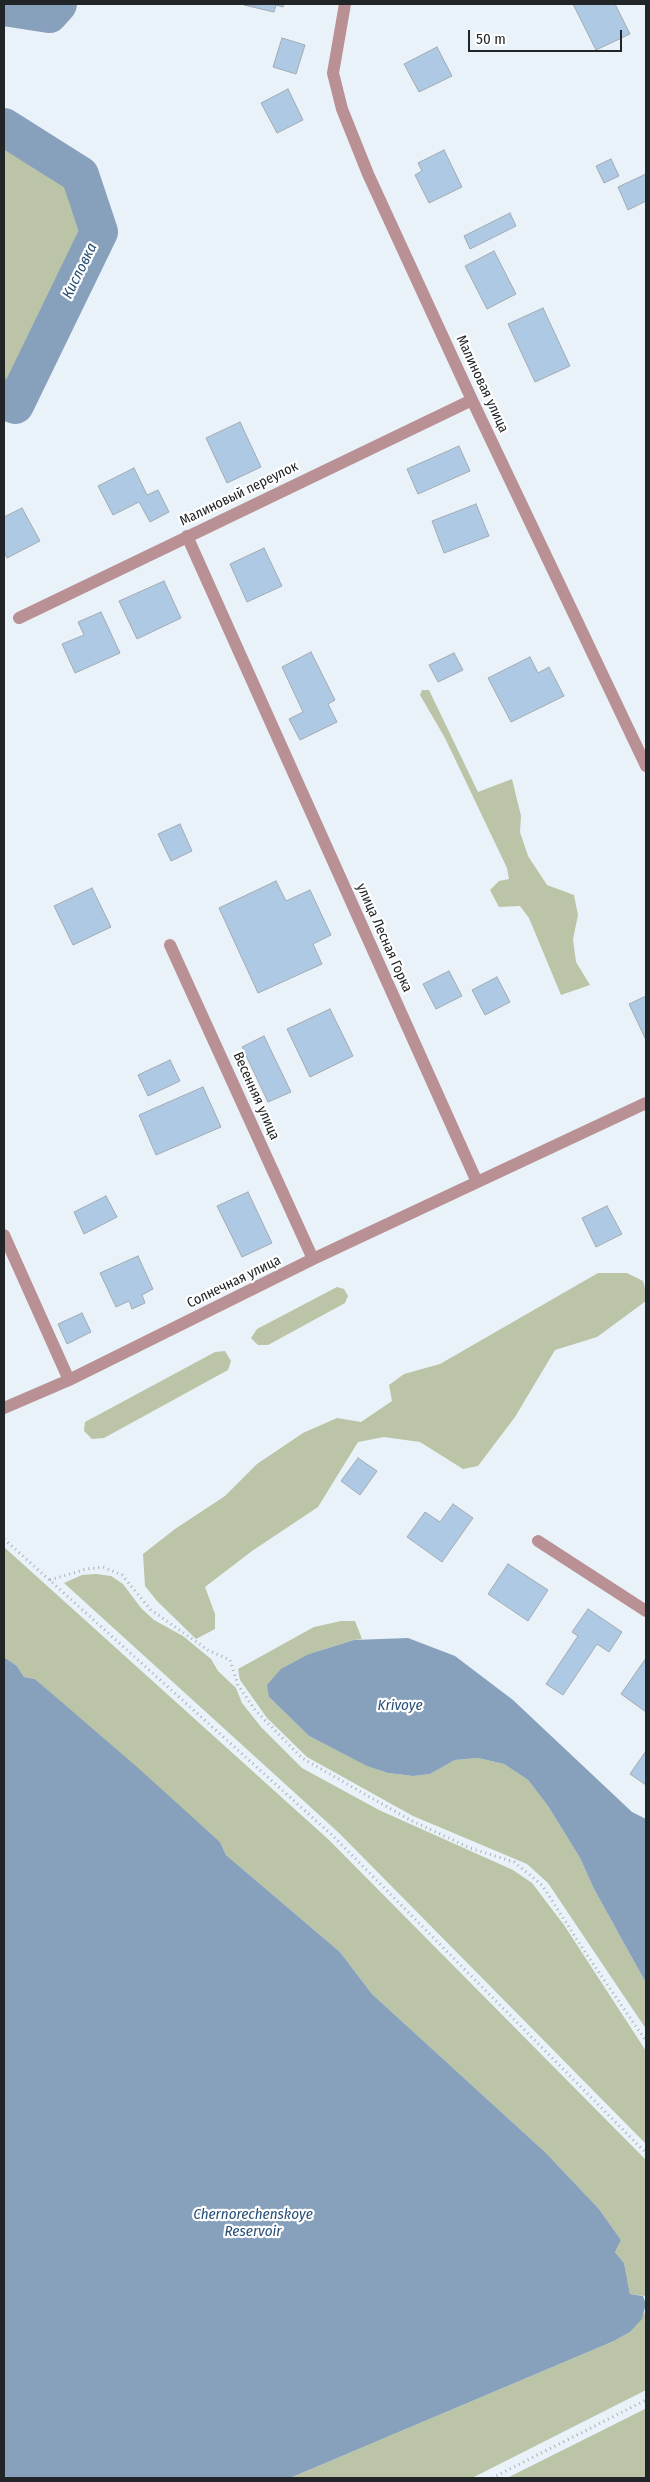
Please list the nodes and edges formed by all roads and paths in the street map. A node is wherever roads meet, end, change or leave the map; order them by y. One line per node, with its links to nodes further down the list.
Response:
1 (345, 4): 2 (street, Малиновая улица)
2 (472, 400): 3 (street, Малиновый переулок); 5 (street, Малиновая улица)
3 (187, 536): 4 (street, Малиновый переулок); 8 (street, улица Лесная Горка)
4 (19, 618)
5 (646, 766)
6 (170, 945): 10 (street, Весенняя улица)
7 (646, 1103): 8 (street)
8 (477, 1182): 10 (street, Солнечная улица)
9 (4, 1235): 11 (street)
10 (313, 1259): 11 (street, Солнечная улица)
11 (69, 1380): 12 (street, Солнечная улица)
12 (4, 1408)
13 (4, 1540): 15 (path)
14 (538, 1541): 16 (street)
15 (50, 1580): 17 (path); 18 (path)
16 (646, 1611)
17 (646, 2041)
18 (646, 2153)
19 (646, 2400): 20 (path)
20 (492, 2478)

